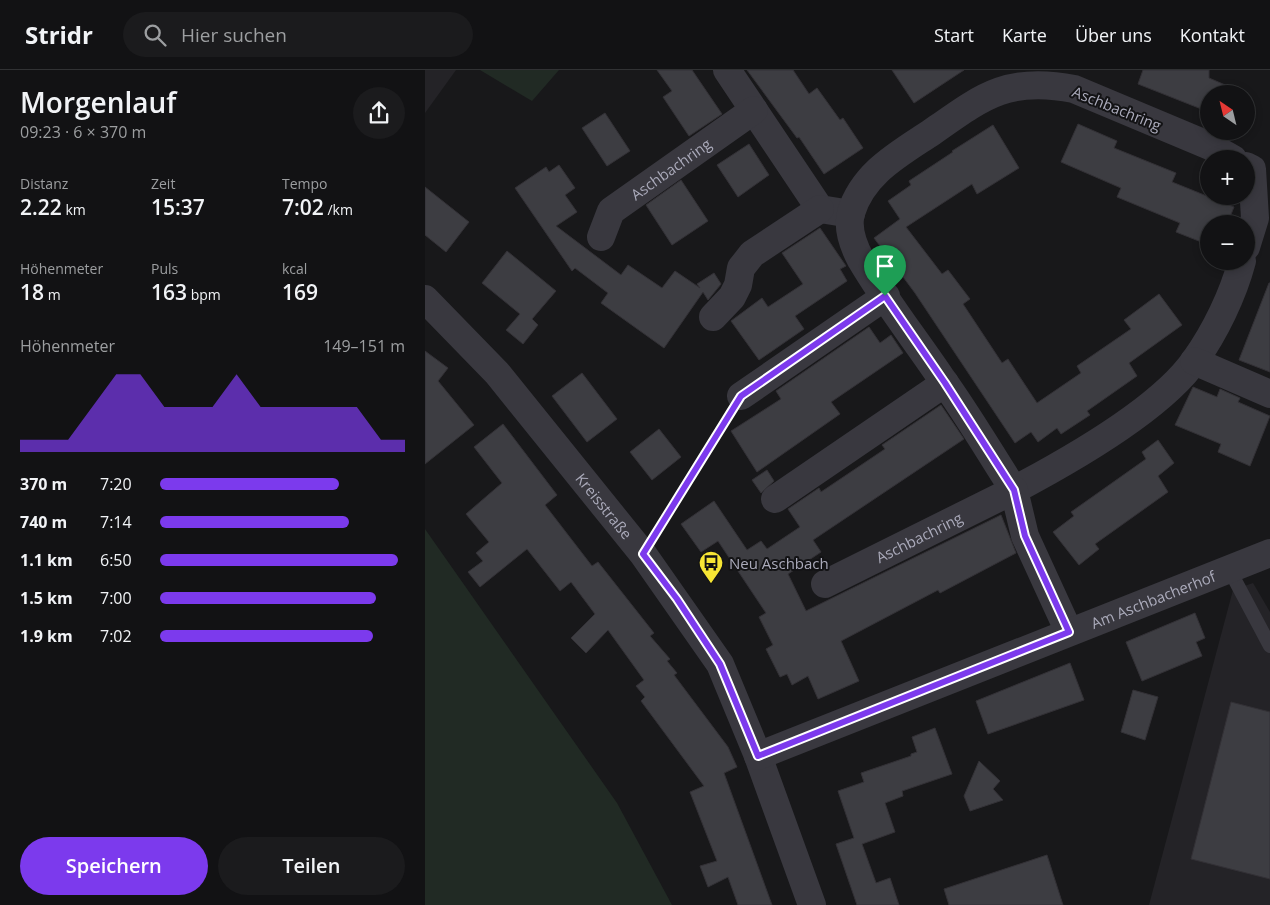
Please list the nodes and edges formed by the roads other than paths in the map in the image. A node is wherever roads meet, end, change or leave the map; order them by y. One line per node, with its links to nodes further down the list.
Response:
1 (727, 70): 3 (street)
2 (992, 80): 4 (street, Aschbachring); 6 (street, Aschbachring)
3 (754, 110): 5 (street); 7 (street, Aschbachring)
4 (1218, 150)
5 (820, 209): 6 (street); 11 (street)
6 (851, 214): 9 (street, Aschbachring)
7 (601, 237)
8 (1238, 270): 12 (street, Aschbachring)
9 (885, 296): 13 (street, Aschbachring); 15 (street)
10 (425, 299): 23 (street, Kreisstraße)
11 (713, 317)
12 (1194, 361): 14 (street); 16 (street, Aschbachring)
13 (945, 383): 16 (street, Aschbachring); 17 (street)
14 (1270, 394)
15 (741, 396)
16 (1014, 490): 20 (street, Aschbachring); 21 (street, Aschbachring)
17 (775, 499)
18 (1270, 553): 19 (street, Am Aschbacherhof)
19 (1229, 569): 21 (street, Am Aschbacherhof); 22 (lane)
20 (825, 584)
21 (1069, 632): 23 (street, Am Aschbacherhof)
22 (1270, 646)
23 (758, 756): 24 (street, Kreisstraße)
24 (812, 905)

